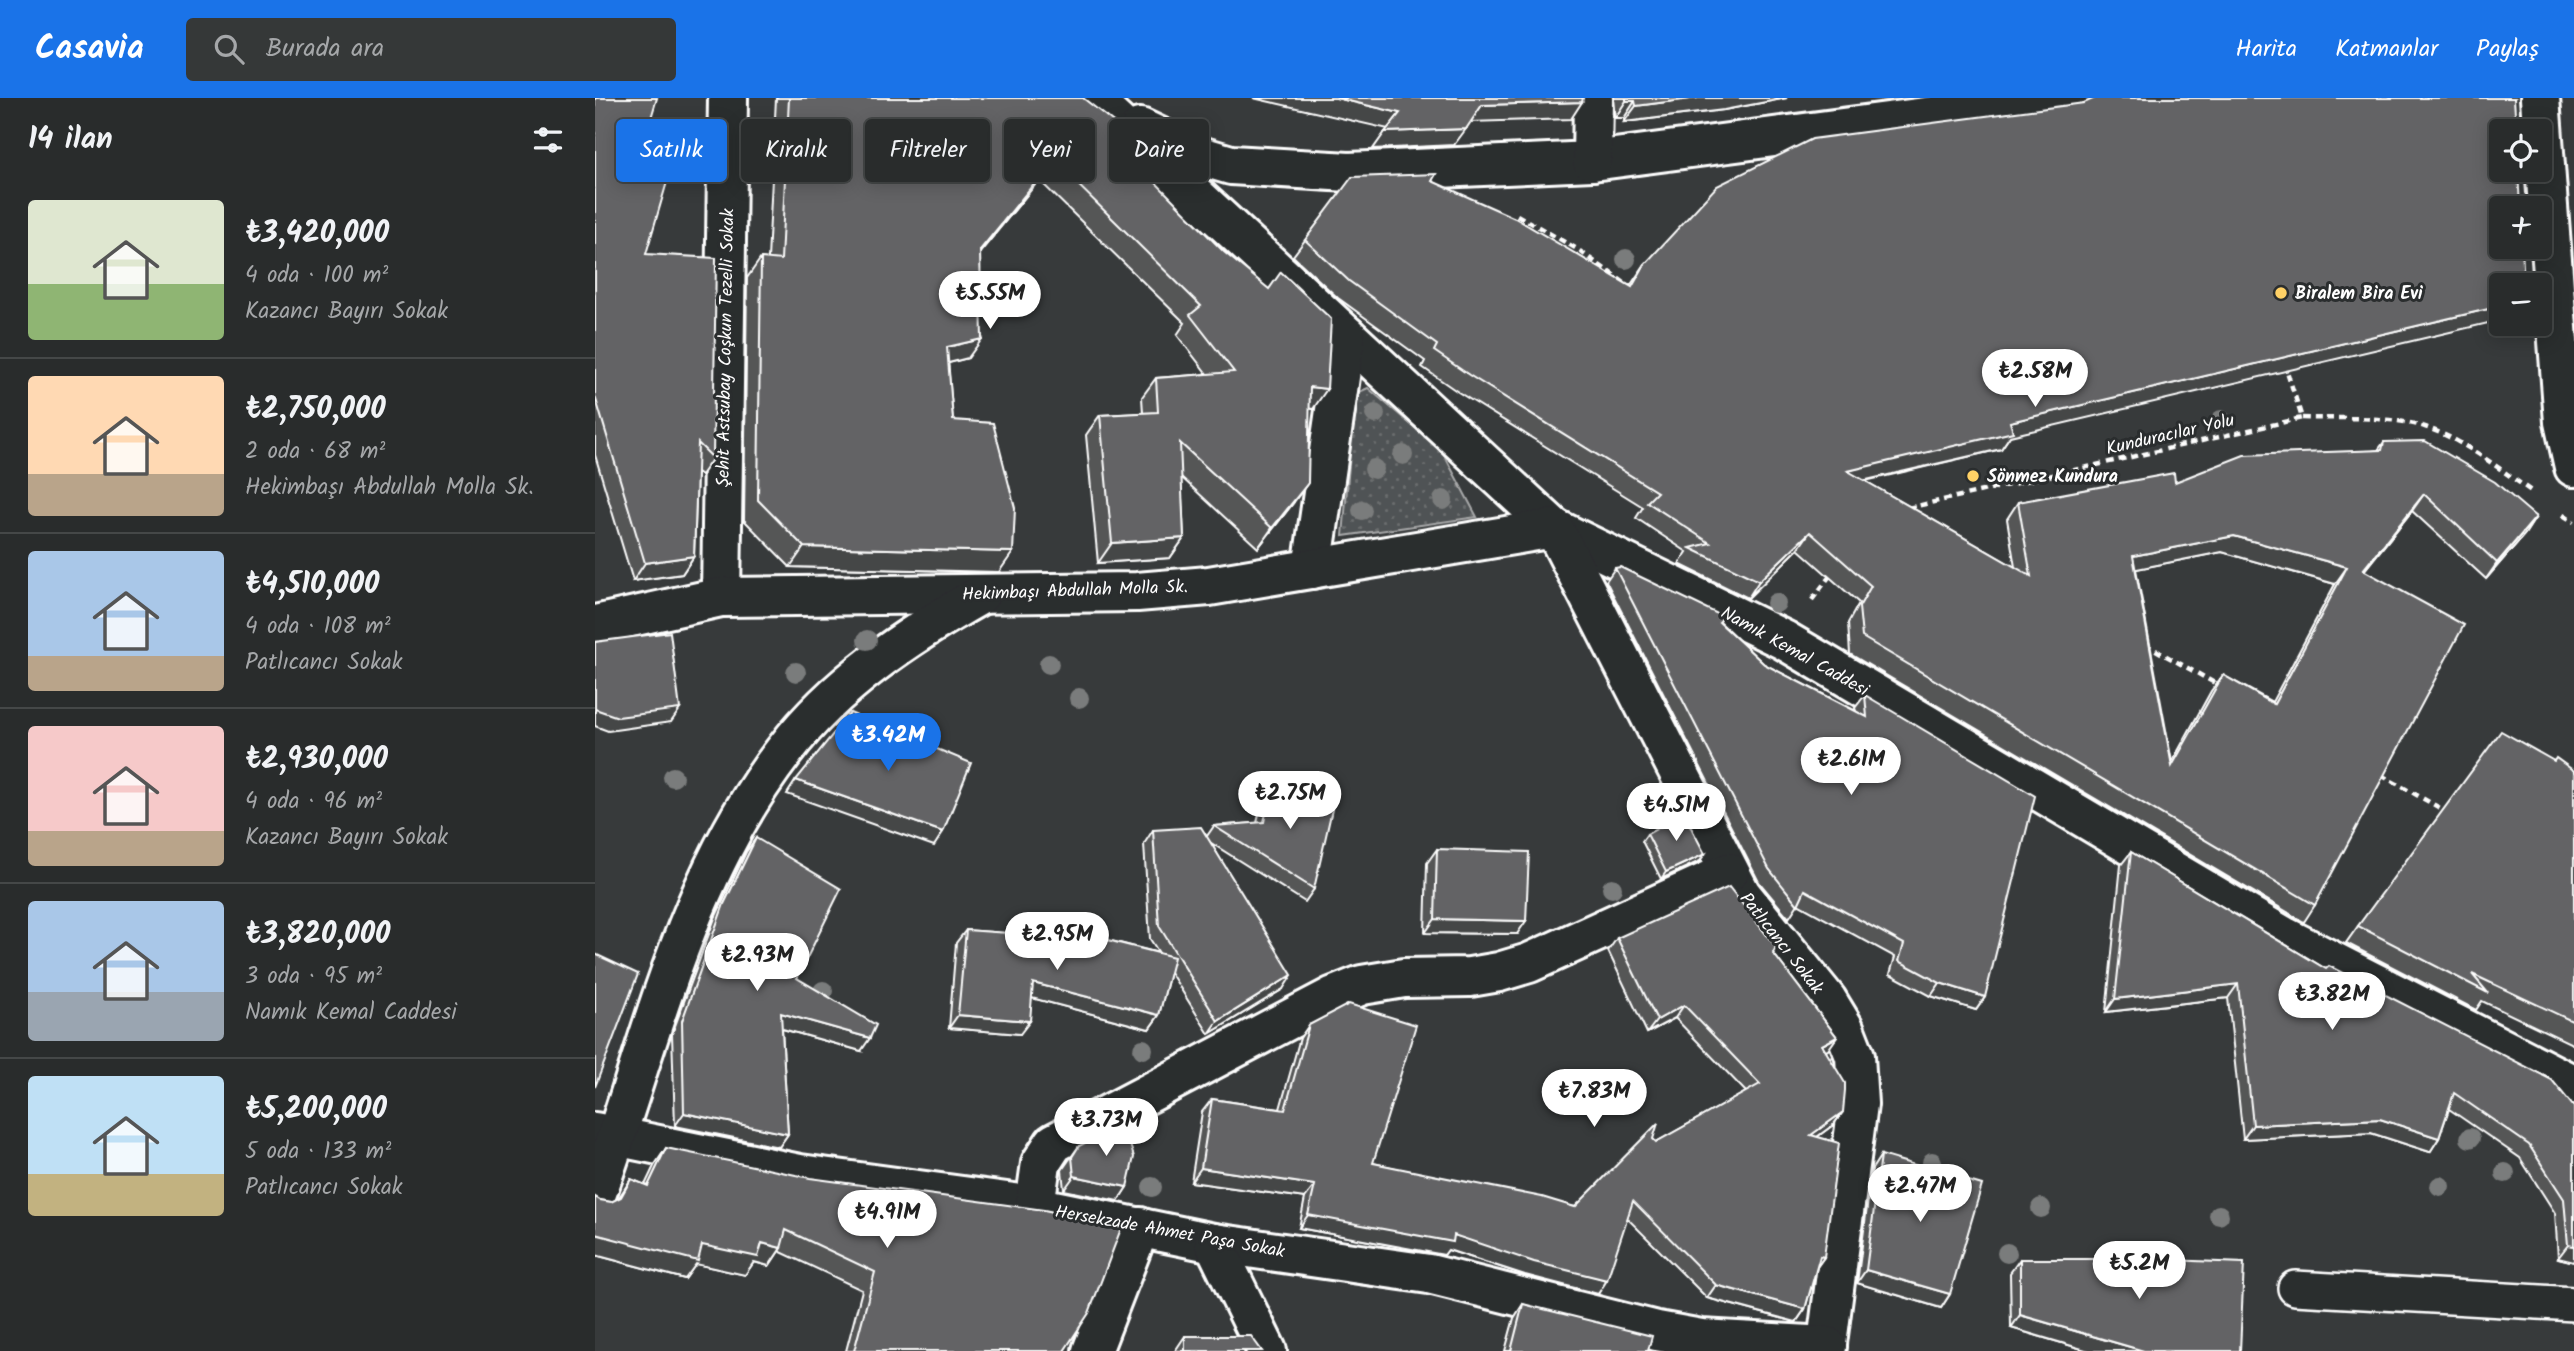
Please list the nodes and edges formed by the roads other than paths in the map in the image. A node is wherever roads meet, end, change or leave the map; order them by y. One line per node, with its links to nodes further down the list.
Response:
1 (728, 98): 13 (street, Şehit Astsubay Coşkun Tezelli Sokak)
2 (1593, 98): 6 (street)
3 (2540, 98): 8 (street)
4 (2054, 99): 6 (street)
5 (1092, 102): 6 (street); 7 (street, Namık Kemal Caddesi)
6 (1592, 161)
7 (1346, 335): 10 (street, Namık Kemal Caddesi); 11 (street)
8 (2569, 422): 9 (street)
9 (2574, 467)
10 (1554, 528): 11 (street, Hekimbaşı Abdullah Molla Sk.); 15 (street, Patlıcancı Sokak); 16 (street, Namık Kemal Caddesi)
11 (1312, 569): 12 (street, Hekimbaşı Abdullah Molla Sk.)
12 (981, 594): 13 (street, Hekimbaşı Abdullah Molla Sk.); 17 (street)
13 (721, 597): 14 (street, Hekimbaşı Abdullah Molla Sk.)
14 (595, 625)
15 (1729, 872): 19 (street); 24 (street, Patlıcancı Sokak)
16 (2574, 1084)
17 (606, 1135): 18 (street); 19 (street, Hersekzade Ahmet Paşa Sokak)
18 (595, 1198)
19 (1035, 1206): 20 (street, Hersekzade Ahmet Paşa Sokak)
20 (1140, 1227): 21 (street, Hersekzade Ahmet Paşa Sokak); 25 (street)
21 (1214, 1243): 24 (street, Hersekzade Ahmet Paşa Sokak); 26 (street)
22 (2295, 1288): 23 (lane)
23 (2574, 1304)
24 (1826, 1349)
25 (1092, 1351)
26 (1267, 1351)

